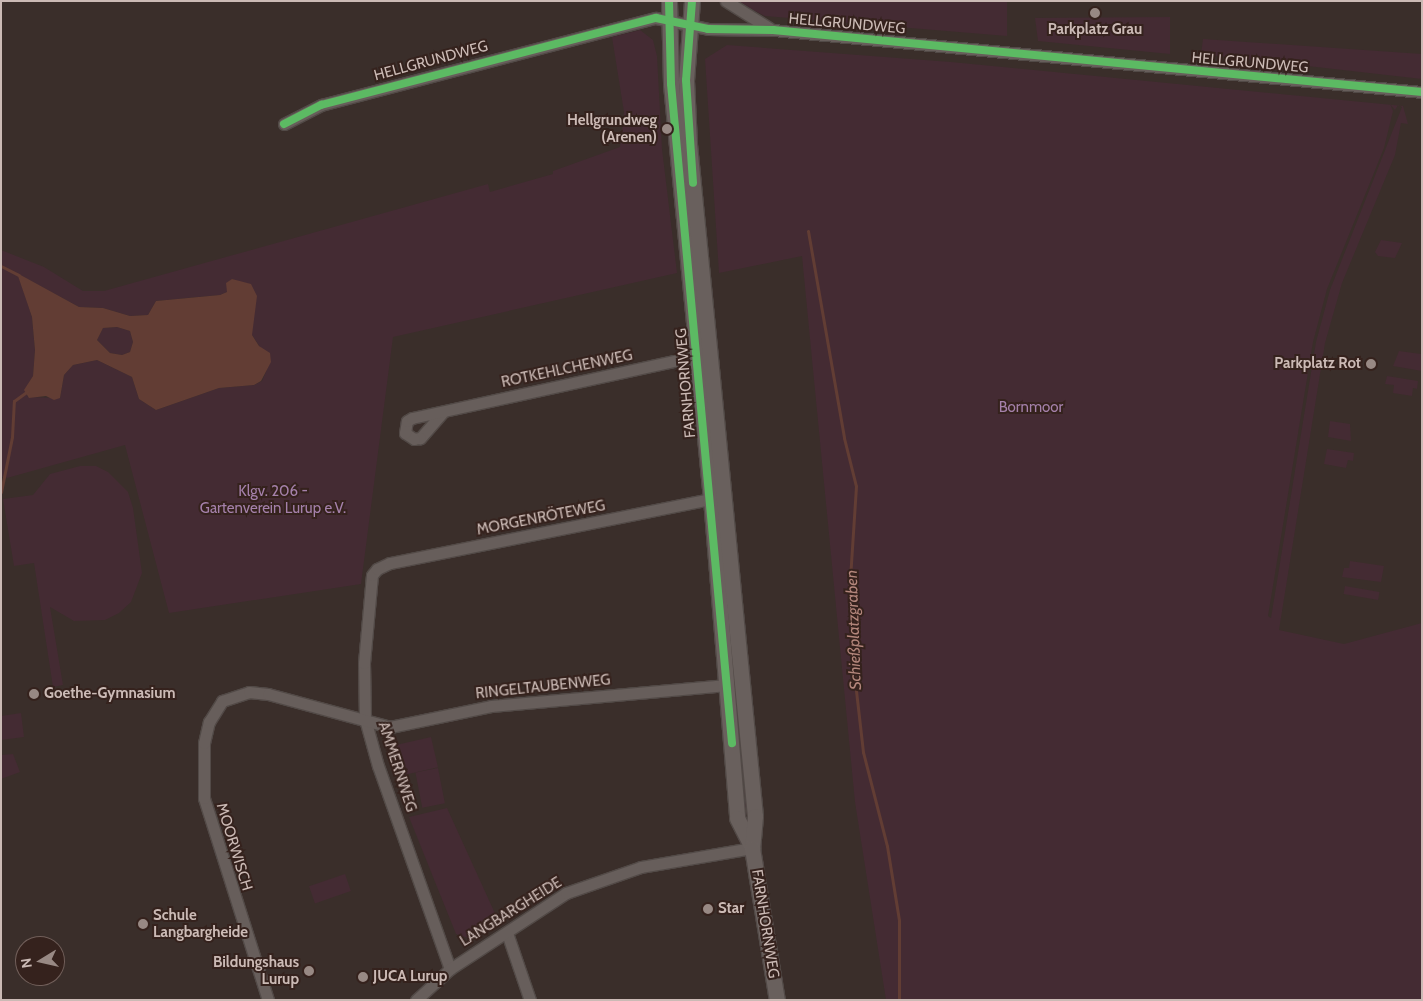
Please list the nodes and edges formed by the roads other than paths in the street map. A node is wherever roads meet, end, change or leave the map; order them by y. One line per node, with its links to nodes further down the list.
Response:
1 (669, 1): 4 (main road, FARNHORNWEG)
2 (692, 1): 5 (main road, FARNHORNWEG)
3 (726, 1): 6 (street)
4 (669, 20): 5 (street, HELLGRUNDWEG); 8 (street, HELLGRUNDWEG); 9 (main road, FARNHORNWEG)
5 (689, 24): 6 (street, HELLGRUNDWEG); 15 (main road, FARNHORNWEG)
6 (773, 30): 7 (street, HELLGRUNDWEG)
7 (1422, 92)
8 (284, 124)
9 (697, 356): 10 (street, ROTKEHLCHENWEG); 11 (main road, FARNHORNWEG)
10 (443, 412)
11 (711, 499): 12 (street, MORGENRÖTEWEG); 13 (main road, FARNHORNWEG)
12 (377, 569): 14 (street, AMMERNWEG)
13 (727, 685): 14 (street, RINGELTAUBENWEG); 15 (main road, FARNHORNWEG)
14 (365, 719): 17 (street, AMMERNWEG); 18 (street, MOORWISCH)
15 (752, 848): 16 (street, LANGBARGHEIDE); 21 (main road, FARNHORNWEG)
16 (507, 932): 17 (street, LANGBARGHEIDE); 20 (street)
17 (450, 969): 19 (street, LANGBARGHEIDE)
18 (268, 1000)
19 (416, 1000)
20 (530, 1000)
21 (777, 1000)

